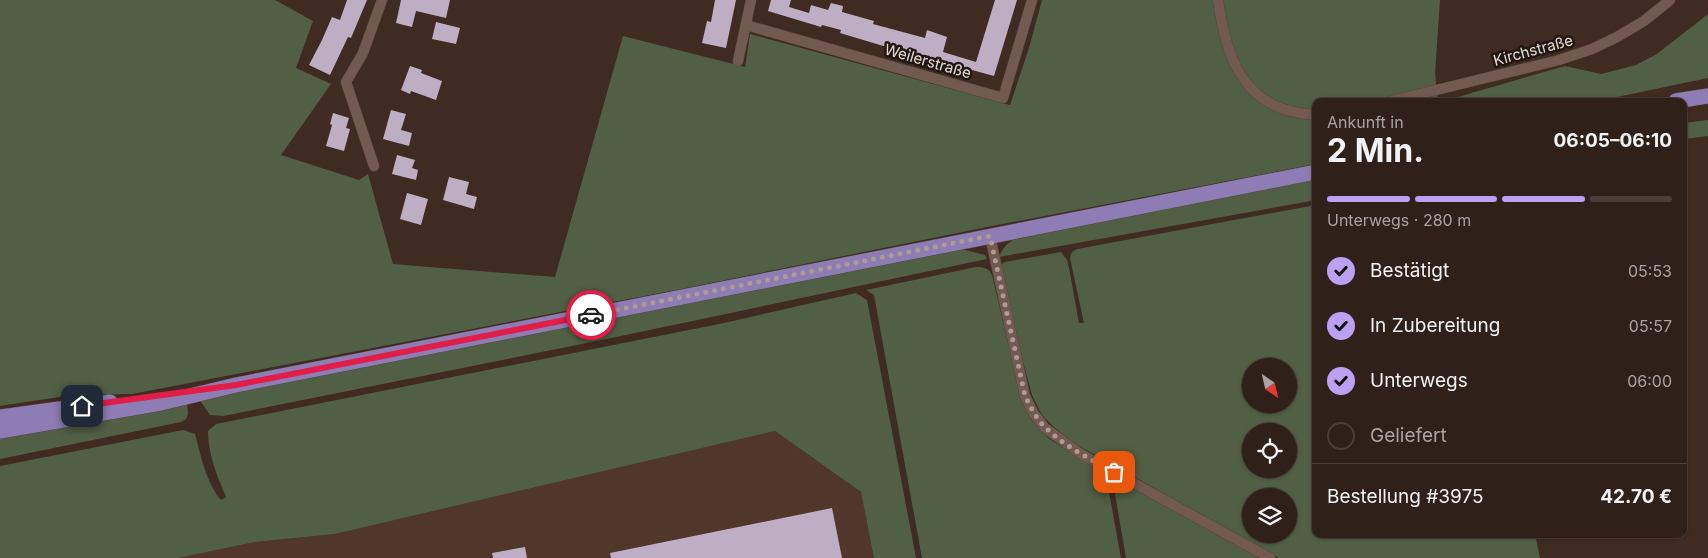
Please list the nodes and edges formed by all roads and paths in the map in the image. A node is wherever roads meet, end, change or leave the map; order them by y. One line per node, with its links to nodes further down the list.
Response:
1 (382, 0): 12 (street)
2 (751, 0): 6 (street)
3 (1032, 0): 6 (street, Weilerstraße)
4 (1218, 0): 11 (street)
5 (1670, 0): 9 (street, Kirchstraße)
6 (746, 25): 7 (street)
7 (738, 61)
8 (1708, 96): 10 (main road)
9 (1403, 98)
10 (1687, 99)
11 (1312, 115)
12 (374, 166)
13 (1312, 173): 14 (main road)
14 (990, 236): 15 (main road); 18 (street)
15 (159, 399): 16 (main road); 17 (main road)
16 (0, 417)
17 (0, 430)
18 (1270, 558)

